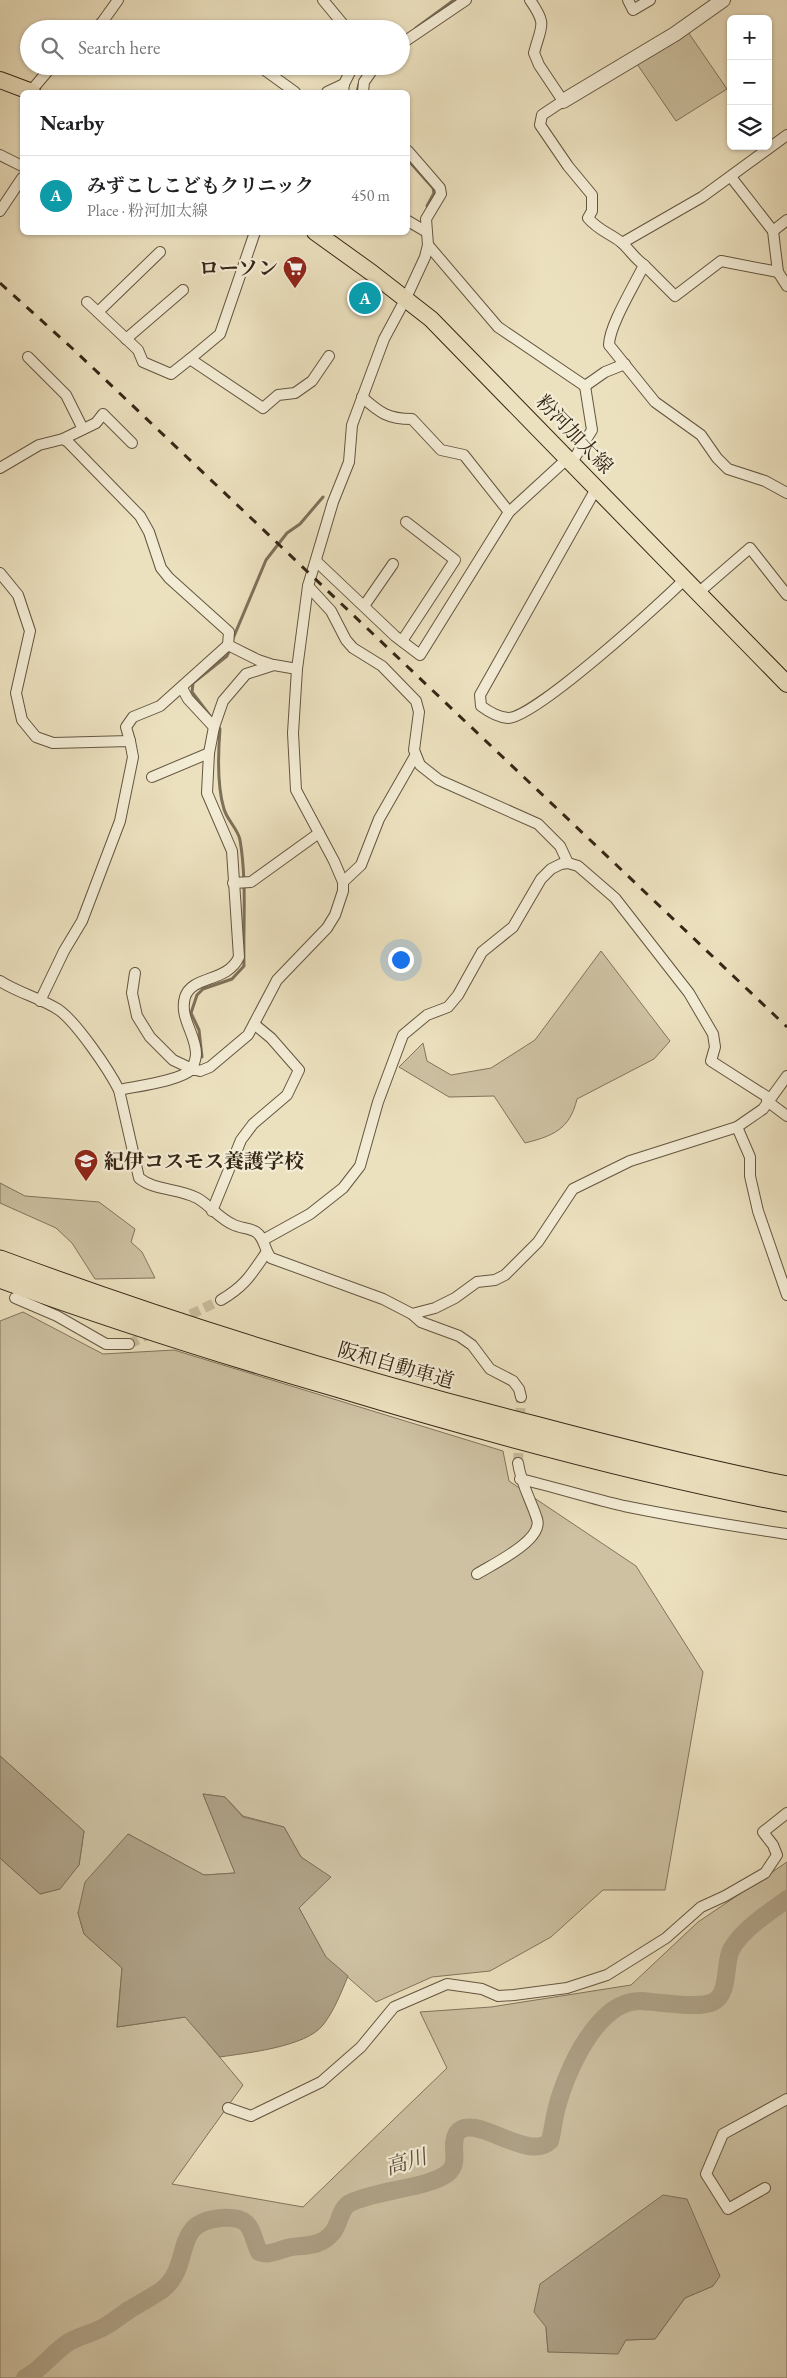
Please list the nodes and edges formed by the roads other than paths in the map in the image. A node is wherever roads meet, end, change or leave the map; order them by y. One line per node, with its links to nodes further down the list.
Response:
1 (118, 0): 8 (street)
2 (323, 0): 9 (street)
3 (466, 0): 10 (street)
4 (530, 0): 21 (street)
5 (628, 0): 6 (street)
6 (650, 0)
7 (723, 0): 21 (street)
8 (104, 20)
9 (340, 20)
10 (410, 38)
11 (45, 75): 18 (street)
12 (271, 75): 19 (street)
13 (349, 75): 16 (street)
14 (369, 75): 20 (street)
15 (0, 80): 17 (main road)
16 (343, 88)
17 (26, 90)
18 (33, 90)
19 (292, 90)
20 (363, 90)
21 (563, 101): 35 (street)
22 (787, 135): 26 (street)
23 (410, 153): 31 (street)
24 (0, 155): 25 (street)
25 (20, 165)
26 (731, 177): 32 (street); 35 (street)
27 (20, 181): 28 (street)
28 (0, 210)
29 (787, 220): 32 (street)
30 (410, 222): 31 (street)
31 (425, 231): 36 (street)
32 (773, 231): 39 (street)
33 (254, 235): 48 (street)
34 (319, 235): 42 (main road, 粉河加太線)
35 (622, 243): 38 (street)
36 (428, 245): 42 (street); 50 (street)
37 (160, 252): 44 (street)
38 (644, 265): 39 (street); 49 (street)
39 (778, 272): 40 (street)
40 (787, 286)
41 (182, 290): 45 (street)
42 (406, 298): 51 (street); 55 (main road, 粉河加太線)
43 (87, 302): 44 (street)
44 (98, 312): 45 (street)
45 (126, 339): 48 (street)
46 (329, 356): 48 (street)
47 (28, 357): 52 (street)
48 (190, 359)
49 (625, 364): 50 (street); 58 (street)
50 (585, 386): 55 (street)
51 (362, 397): 59 (street); 61 (street)
52 (83, 429): 53 (street); 54 (street)
53 (63, 439): 56 (street); 70 (street)
54 (132, 443)
55 (570, 460): 57 (main road, 粉河加太線); 59 (street)
56 (0, 468)
57 (597, 487): 64 (main road, 粉河加太線); 64 (street)
58 (787, 493)
59 (509, 512): 69 (street)
60 (406, 522): 69 (street)
61 (316, 561): 65 (street); 68 (street)
62 (393, 564): 68 (street)
63 (0, 573): 76 (street)
64 (685, 579): 66 (main road, 粉河加太線)
65 (308, 586): 72 (street); 78 (street)
66 (698, 593): 67 (street); 73 (main road, 粉河加太線)
67 (787, 595)
68 (364, 606): 69 (street)
69 (402, 641)
70 (228, 645): 71 (street); 74 (street)
71 (274, 665): 72 (street); 75 (street)
72 (297, 669): 80 (street)
73 (787, 684)
74 (182, 688): 75 (street); 76 (street)
75 (214, 727): 77 (street)
76 (130, 741): 86 (street)
77 (209, 753): 79 (street); 83 (street)
78 (415, 756): 81 (street); 82 (street)
79 (152, 777)
80 (319, 833): 82 (street); 83 (street)
81 (568, 863): 91 (street); 95 (street)
82 (343, 882): 87 (street)
83 (233, 883): 88 (street)
84 (135, 973): 88 (street)
85 (0, 981): 86 (street)
86 (40, 1001): 90 (street)
87 (254, 1024): 88 (street); 94 (street)
88 (192, 1069): 90 (street)
89 (787, 1076): 91 (street)
90 (119, 1090): 94 (street)
91 (768, 1100): 92 (street); 93 (street)
92 (787, 1116)
93 (737, 1127): 99 (street); 102 (street)
94 (212, 1211): 95 (street)
95 (263, 1240): 96 (street)
96 (266, 1253): 101 (street); 102 (street)
97 (0, 1260): 107 (highway, 阪和自動車道)
98 (0, 1278): 108 (highway, 阪和自動車道)
99 (787, 1295)
100 (15, 1298): 103 (street)
101 (221, 1300)
102 (412, 1314): 104 (street)
103 (129, 1344)
104 (522, 1397)
105 (518, 1464): 106 (street)
106 (520, 1479): 109 (street); 110 (street)
107 (787, 1486)
108 (787, 1502)
109 (787, 1534)
110 (477, 1574)
111 (787, 1813): 113 (street)
112 (787, 2098): 114 (street)
113 (228, 2108)
114 (765, 2188)

